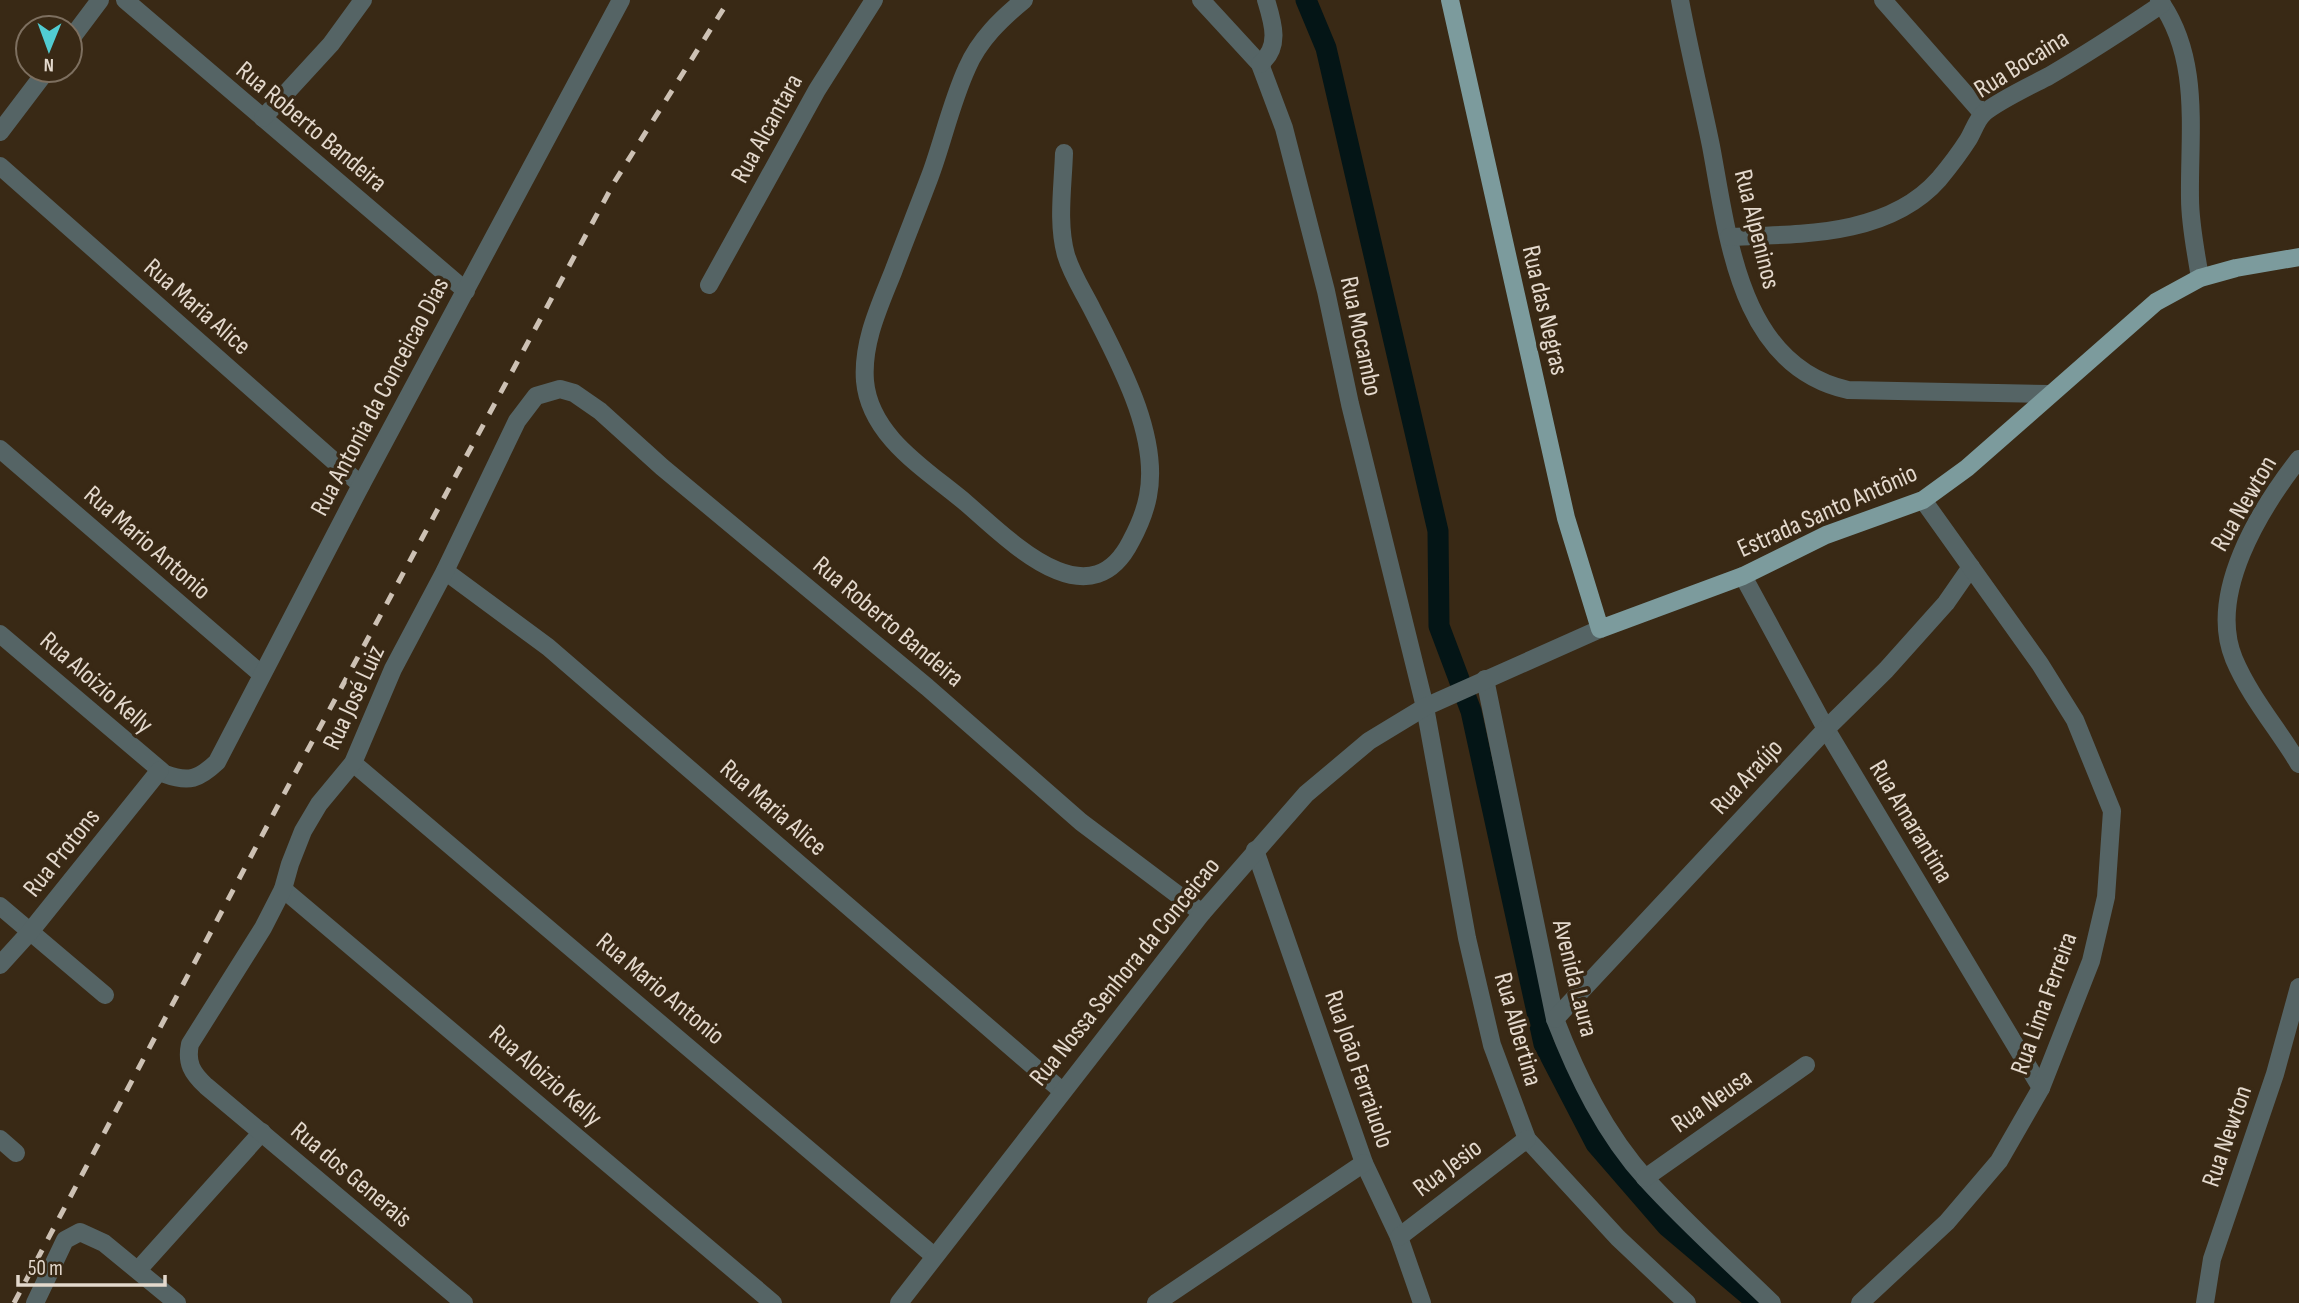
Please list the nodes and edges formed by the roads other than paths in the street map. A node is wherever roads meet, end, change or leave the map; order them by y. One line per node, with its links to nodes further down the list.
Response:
1 (100, 0): 13 (street)
2 (125, 0): 17 (street, Rua Roberto Bandeira)
3 (363, 0): 17 (street)
4 (621, 0): 25 (street, Rua Antonia da Conceicao Dias)
5 (874, 0): 24 (street, Rua Alcantara)
6 (1024, 0): 19 (street)
7 (1201, 0): 14 (street, Rua Mocambo)
8 (1266, 0): 14 (street)
9 (1450, 0): 35 (main road, Rua das Negras)
10 (1680, 0): 21 (street, Rua Alpeninos)
11 (1883, 0): 16 (street)
12 (2161, 2): 16 (street, Rua Bocaina); 23 (street)
13 (84, 21)
14 (1259, 64): 39 (street, Rua Mocambo)
15 (36, 84): 18 (street)
16 (1983, 114): 21 (street, Rua Bocaina)
17 (263, 118): 25 (street, Rua Roberto Bandeira)
18 (0, 132)
19 (1064, 153)
20 (0, 166): 30 (street, Rua Maria Alice)
21 (1728, 237): 26 (street, Rua Alpeninos)
22 (2299, 257): 23 (main road, Estrada Santo Antônio)
23 (2200, 278): 26 (main road, Estrada Santo Antônio)
24 (709, 285)
25 (466, 290): 30 (street, Rua Antonia da Conceicao Dias)
26 (2050, 394): 31 (main road, Estrada Santo Antônio)
27 (537, 396): 33 (street, Rua José Luiz); 47 (street, Rua Roberto Bandeira)
28 (0, 449): 37 (street, Rua Mario Antonio)
29 (2299, 459): 42 (street, Rua Newton)
30 (361, 485): 37 (street, Rua Antonia da Conceicao Dias)
31 (1923, 500): 32 (street, Rua Lima Ferreira); 34 (main road, Estrada Santo Antônio)
32 (1971, 567): 40 (street, Rua Araújo); 55 (street, Rua Lima Ferreira)
33 (445, 571): 41 (street, Rua José Luiz); 56 (street, Rua Maria Alice)
34 (1743, 576): 35 (main road, Estrada Santo Antônio); 40 (street, Rua Amarantina)
35 (1600, 629): 38 (street, Estrada Santo Antônio)
36 (0, 634): 43 (street, Rua Aloizio Kelly)
37 (261, 674): 43 (street, Rua Antonia da Conceicao Dias)
38 (1485, 679): 39 (street, Estrada Santo Antônio); 52 (street, Avenida Laura)
39 (1432, 704): 44 (street, Rua Nossa Senhora da Conceicao); 59 (street, Rua Albertina)
40 (1826, 729): 52 (street, Rua Araújo); 55 (street, Rua Amarantina)
41 (353, 762): 45 (street, Rua José Luiz); 64 (street, Rua Mario Antonio)
42 (2299, 764)
43 (160, 770): 48 (street, Rua Protons)
44 (1255, 850): 47 (street, Rua Nossa Senhora da Conceicao); 61 (street, Rua João Ferraiuolo)
45 (283, 889): 54 (street, Rua José Luiz); 69 (street, Rua Aloizio Kelly)
46 (0, 906): 48 (street)
47 (1202, 913): 56 (street, Rua Nossa Senhora da Conceicao)
48 (29, 933): 49 (street, Rua Protons); 51 (street)
49 (0, 965)
50 (2299, 987): 76 (street, Rua Newton)
51 (105, 995)
52 (1555, 1019): 62 (street, Avenida Laura)
53 (1806, 1065): 62 (street, Rua Neusa)
54 (206, 1086): 57 (street, Rua dos Generais)
55 (2041, 1088): 75 (street, Rua Lima Ferreira)
56 (1062, 1091): 64 (street, Rua Nossa Senhora da Conceicao)
57 (262, 1132): 65 (street); 68 (street, Rua dos Generais)
58 (0, 1139): 60 (street)
59 (1527, 1139): 63 (street, Rua Jesio); 73 (street, Rua Albertina)
60 (16, 1153)
61 (1364, 1163): 63 (street, Rua João Ferraiuolo); 71 (street)
62 (1645, 1178): 74 (street, Avenida Laura)
63 (1399, 1237): 72 (street, Rua João Ferraiuolo)
64 (934, 1256): 70 (street, Rua Nossa Senhora da Conceicao)
65 (138, 1270): 66 (street); 67 (street)
66 (34, 1303)
67 (177, 1303)
68 (464, 1303)
69 (773, 1303)
70 (899, 1303)
71 (1156, 1303)
72 (1422, 1303)
73 (1687, 1303)
74 (1772, 1303)
75 (1860, 1303)
76 (2206, 1303)

